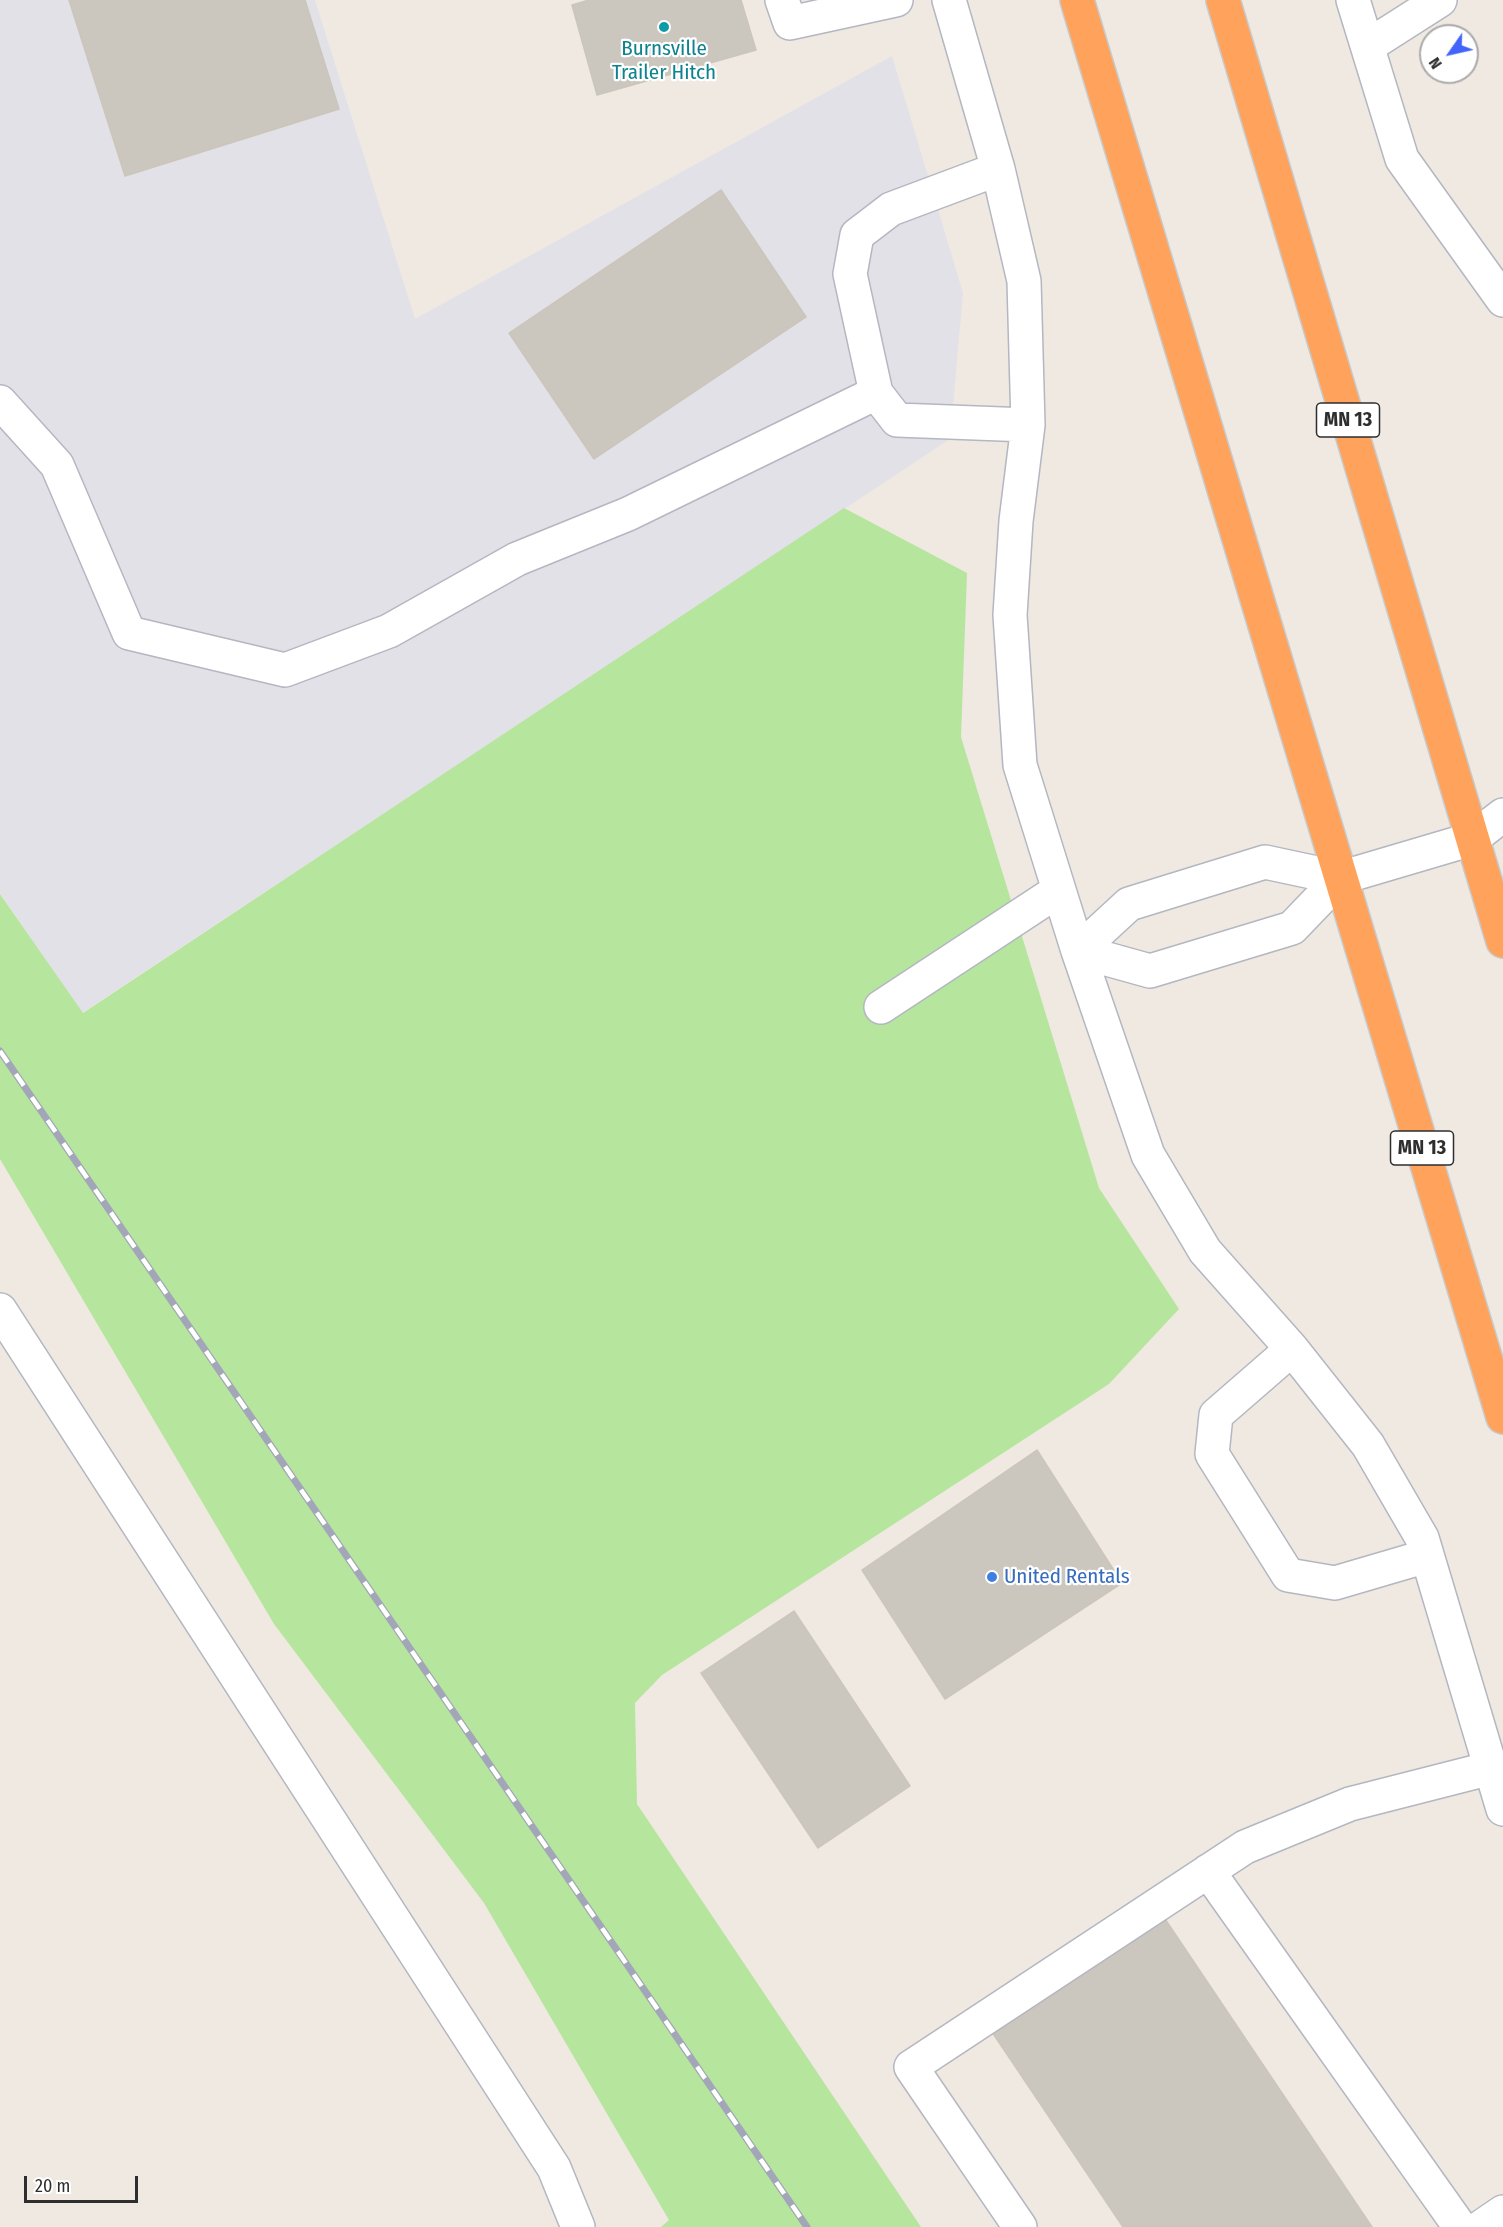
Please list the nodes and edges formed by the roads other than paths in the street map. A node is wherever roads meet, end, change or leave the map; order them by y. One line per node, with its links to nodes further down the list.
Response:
1 (782, 0): 2 (street)
2 (896, 0)
3 (949, 0): 9 (street)
4 (1077, 0): 17 (highway, MN 13)
5 (1223, 0): 16 (highway, MN 13)
6 (1353, 0): 8 (street)
7 (1440, 0): 8 (street)
8 (1368, 46): 10 (street)
9 (998, 169): 12 (street); 14 (street)
10 (1493, 264): 11 (street)
11 (1503, 300)
12 (876, 393): 13 (street); 14 (street)
13 (0, 402)
14 (1028, 425): 18 (street)
15 (1503, 815): 16 (street)
16 (1488, 843): 17 (street); 19 (highway, MN 13)
17 (1340, 878): 20 (street); 20 (street); 24 (highway, MN 13)
18 (1059, 890): 20 (street); 21 (street)
19 (1503, 941)
20 (1078, 951): 23 (street)
21 (881, 1007)
22 (0, 1310): 30 (street)
23 (1292, 1348): 25 (street); 25 (street)
24 (1503, 1417)
25 (1427, 1556): 26 (street)
26 (1491, 1768): 27 (street); 28 (street)
27 (1503, 1809)
28 (1208, 1871): 31 (street); 32 (street)
29 (1503, 2212): 33 (street)
30 (578, 2227)
31 (1020, 2227)
32 (1460, 2227)
33 (1480, 2227)

